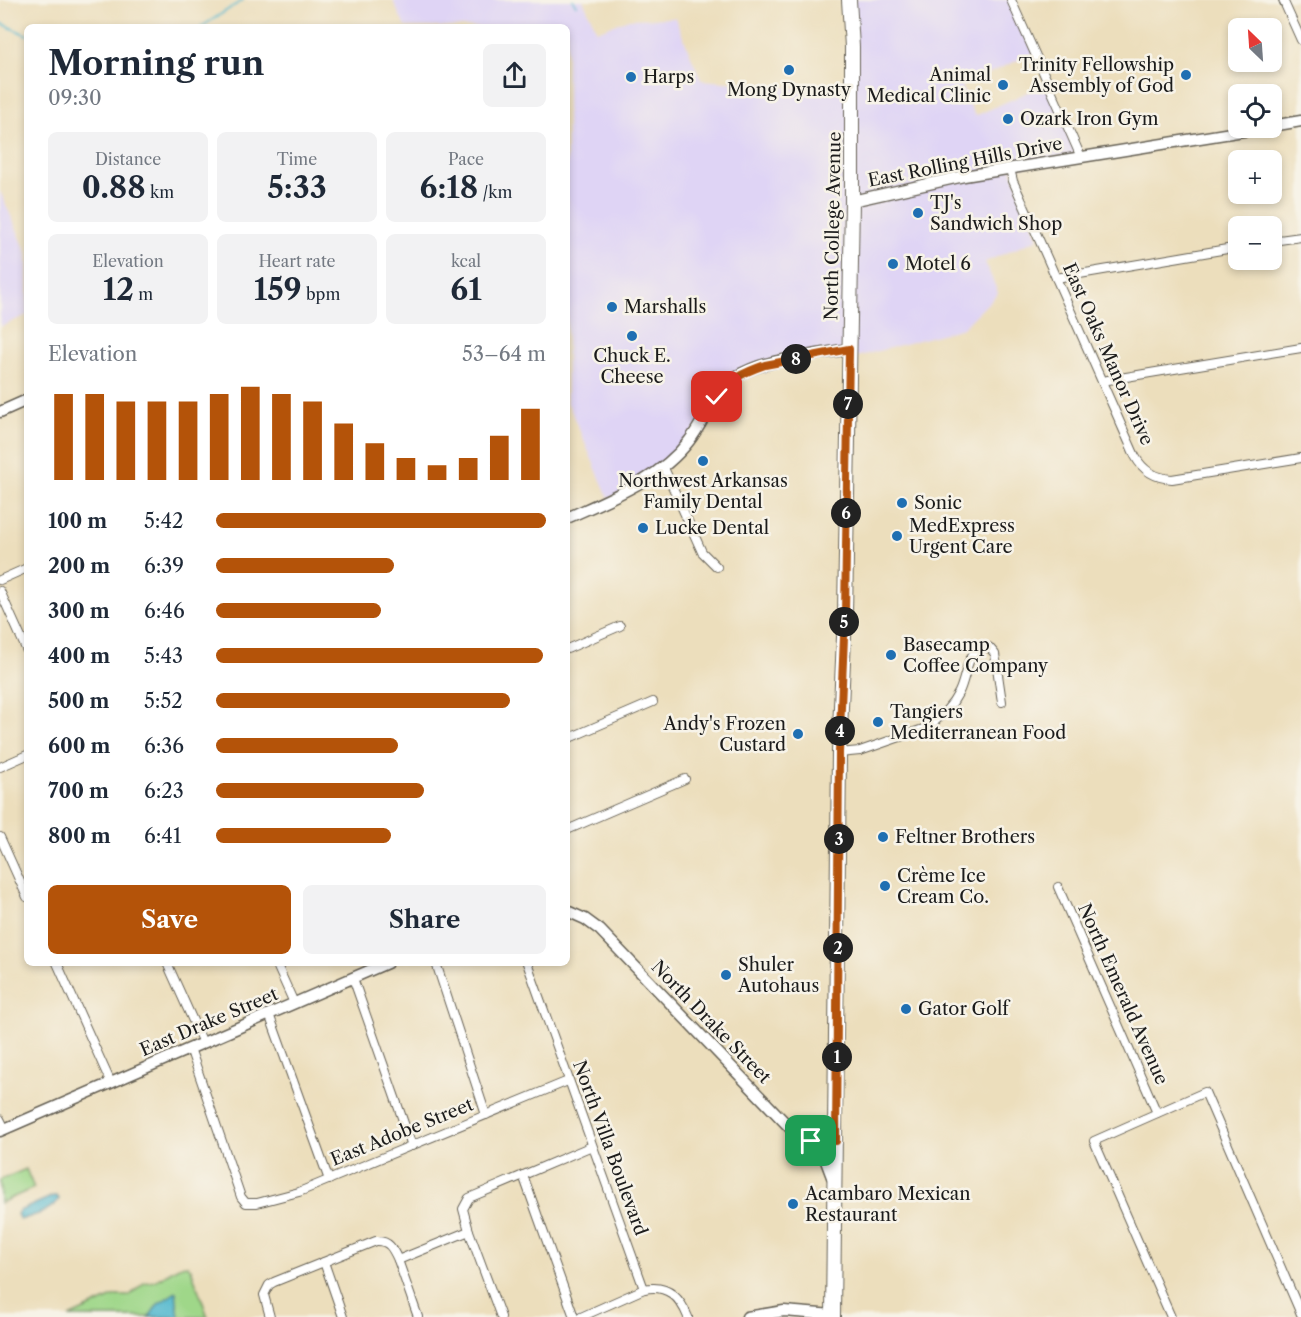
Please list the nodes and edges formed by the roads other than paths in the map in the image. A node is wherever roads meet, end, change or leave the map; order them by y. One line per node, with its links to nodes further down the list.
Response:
1 (849, 0): 10 (main road, North College Avenue)
2 (1011, 0): 8 (street)
3 (1283, 0): 4 (street)
4 (1301, 40)
5 (1301, 121): 6 (street)
6 (1282, 124)
7 (1228, 134): 8 (street, East Rolling Hills Drive)
8 (1081, 158): 9 (street, East Rolling Hills Drive)
9 (1011, 169): 10 (street, East Rolling Hills Drive); 14 (street, East Oaks Manor Drive)
10 (852, 201): 16 (main road, North College Avenue)
11 (1301, 237): 12 (street)
12 (1282, 240)
13 (1228, 249): 14 (street)
14 (1056, 278): 17 (street, East Oaks Manor Drive)
15 (1301, 348): 17 (street)
16 (849, 349): 21 (street); 33 (main road, North College Avenue)
17 (1102, 381): 20 (street, East Oaks Manor Drive)
18 (24, 401): 19 (street)
19 (0, 412)
20 (1301, 458)
21 (664, 468): 22 (street); 23 (street)
22 (570, 517)
23 (717, 567)
24 (24, 569): 25 (street)
25 (0, 580)
26 (0, 591): 28 (street)
27 (620, 626): 29 (street)
28 (24, 644)
29 (570, 648)
30 (653, 702): 32 (street)
31 (1002, 702): 33 (street)
32 (570, 738)
33 (839, 753): 59 (main road, North College Avenue)
34 (24, 756): 35 (street)
35 (0, 767)
36 (685, 779): 37 (street)
37 (570, 829)
38 (0, 837): 40 (street)
39 (1058, 887): 55 (street, North Emerald Avenue)
40 (24, 890)
41 (570, 912): 58 (street, North Drake Street)
42 (58, 966): 54 (street)
43 (168, 966): 51 (street)
44 (277, 966): 49 (street)
45 (380, 966): 48 (street, East Drake Street)
46 (437, 966): 56 (street)
47 (528, 966): 53 (street, North Villa Boulevard)
48 (353, 978): 49 (street, East Drake Street); 60 (street)
49 (294, 1003): 50 (street, East Drake Street)
50 (269, 1014): 51 (street, East Drake Street); 63 (street)
51 (203, 1043): 52 (street, East Drake Street)
52 (190, 1048): 54 (street, East Drake Street); 63 (street, East Adobe Street)
53 (568, 1081): 56 (street, East Adobe Street); 61 (street, North Villa Boulevard)
54 (111, 1083): 57 (street, East Drake Street)
55 (1157, 1113): 69 (street); 79 (street)
56 (486, 1115): 60 (street, East Adobe Street)
57 (2, 1126)
58 (805, 1140): 59 (street); 64 (street, North Drake Street)
59 (836, 1141): 64 (main road, North College Avenue)
60 (412, 1146): 63 (street, East Adobe Street)
61 (592, 1146): 62 (street); 68 (street, North Villa Boulevard)
62 (523, 1175): 65 (street); 75 (street)
63 (329, 1180)
64 (836, 1186): 70 (main road, North College Avenue)
65 (469, 1231): 66 (street); 74 (street)
66 (398, 1260): 67 (street); 73 (street)
67 (324, 1262): 71 (street); 72 (street)
68 (644, 1289): 76 (street); 77 (street)
69 (1301, 1314)
70 (833, 1316): 78 (street)
71 (270, 1317)
72 (343, 1317)
73 (418, 1317)
74 (501, 1317)
75 (574, 1317)
76 (581, 1317)
77 (688, 1317)
78 (747, 1317)
79 (1171, 1317)

